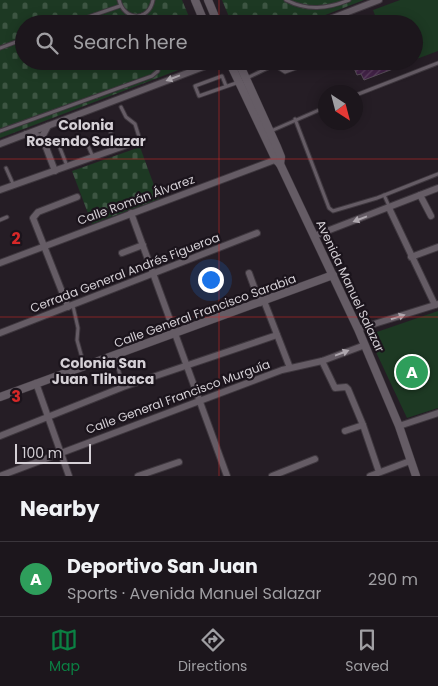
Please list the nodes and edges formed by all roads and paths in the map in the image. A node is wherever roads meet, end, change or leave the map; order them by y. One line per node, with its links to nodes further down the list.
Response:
1 (119, 0): 8 (lane)
2 (153, 0): 11 (lane)
3 (195, 0): 12 (street)
4 (208, 0): 13 (street)
5 (286, 0): 6 (lane)
6 (349, 0)
7 (378, 0): 14 (street)
8 (120, 6): 9 (lane); 10 (lane)
9 (94, 15)
10 (132, 15)
11 (142, 15)
12 (201, 15)
13 (214, 15)
14 (340, 15)
15 (15, 42): 16 (lane)
16 (0, 48)
17 (438, 63): 18 (lane)
18 (423, 69)
19 (158, 70): 32 (lane)
20 (194, 70): 31 (street, one-way to 31)
21 (236, 70): 25 (street, Avenida Manuel Salazar)
22 (240, 70): 25 (street, Avenida Manuel Salazar)
23 (264, 70): 25 (lane)
24 (420, 70): 27 (lane)
25 (243, 80): 26 (lane); 34 (street, Avenida Manuel Salazar)
26 (226, 86): 26 (lane)
27 (363, 92)
28 (121, 107): 38 (lane)
29 (318, 110): 30 (lane)
30 (295, 119): 34 (lane); 51 (lane)
31 (48, 126): 35 (street); 36 (street)
32 (0, 131)
33 (110, 131): 41 (lane)
34 (267, 133): 43 (street, Avenida Manuel Salazar)
35 (26, 134): 36 (street); 39 (street)
36 (42, 137): 46 (street)
37 (85, 139): 42 (lane)
38 (141, 140): 41 (street)
39 (0, 144)
40 (60, 148): 44 (lane)
41 (118, 149): 42 (street)
42 (93, 157): 44 (street)
43 (279, 160): 55 (street, Calle Román Álvarez); 60 (street, Avenida Manuel Salazar)
44 (68, 166): 46 (street)
45 (6, 168): 48 (lane)
46 (55, 171): 48 (street)
47 (438, 174): 51 (lane)
48 (14, 186): 50 (street)
49 (438, 188): 52 (street)
50 (0, 190)
51 (384, 195): 54 (lane)
52 (420, 195): 54 (street); 56 (street)
53 (77, 197): 62 (street)
54 (389, 208): 60 (street, one-way to 60); 65 (street)
55 (131, 214): 61 (street); 62 (street, Calle Román Álvarez)
56 (431, 216)
57 (7, 217): 58 (lane)
58 (0, 220)
59 (257, 233): 68 (street, Cerrada General Andrés Figueroa)
60 (314, 236): 69 (street, Avenida Manuel Salazar)
61 (143, 245): 64 (street); 68 (street)
62 (43, 246): 66 (street, Calle Román Álvarez); 72 (street)
63 (438, 247): 65 (street)
64 (122, 253)
65 (411, 257): 71 (street)
66 (0, 263)
67 (249, 273): 70 (street)
68 (154, 274): 72 (street, Cerrada General Andrés Figueroa); 75 (street)
69 (333, 275): 70 (street, Calle General Francisco Sarabia); 73 (street, Avenida Manuel Salazar)
70 (262, 302): 75 (street, Calle General Francisco Sarabia); 76 (street)
71 (436, 304): 73 (street, one-way to 71)
72 (70, 306): 74 (street, Cerrada General Andrés Figueroa); 81 (lane)
73 (358, 330): 77 (street, Avenida Manuel Salazar)
74 (0, 333)
75 (175, 334): 78 (street, Calle General Francisco Sarabia); 80 (street)
76 (277, 335): 80 (street); 82 (street)
77 (365, 345): 79 (street, Calle General Francisco Murguía, one-way to 77); 90 (street, Avenida Manuel Salazar)
78 (115, 356): 81 (street, Calle General Francisco Sarabia); 84 (lane)
79 (322, 361): 82 (street, Calle General Francisco Murguía); 89 (street)
80 (187, 366): 84 (street); 86 (street)
81 (84, 367): 83 (street, Calle General Francisco Sarabia)
82 (290, 368): 86 (street, Calle General Francisco Murguía)
83 (36, 384): 85 (street, Calle General Francisco Sarabia); 88 (street)
84 (123, 387): 88 (street)
85 (0, 397)
86 (200, 400): 93 (street, Calle General Francisco Murguía); 101 (street)
87 (438, 413): 90 (street)
88 (49, 416): 92 (street); 93 (street)
89 (363, 425): 91 (street); 97 (street)
90 (400, 426): 95 (street, Avenida Manuel Salazar)
91 (345, 431)
92 (0, 436)
93 (62, 452): 98 (street, Calle General Francisco Murguía); 99 (street)
94 (315, 459): 102 (street)
95 (410, 461): 97 (street); 104 (street, Avenida Manuel Salazar)
96 (179, 462): 100 (street)
97 (379, 472): 103 (street)
98 (0, 476)
99 (69, 476)
100 (138, 476)
101 (227, 476)
102 (272, 476)
103 (370, 476)
104 (416, 476)

